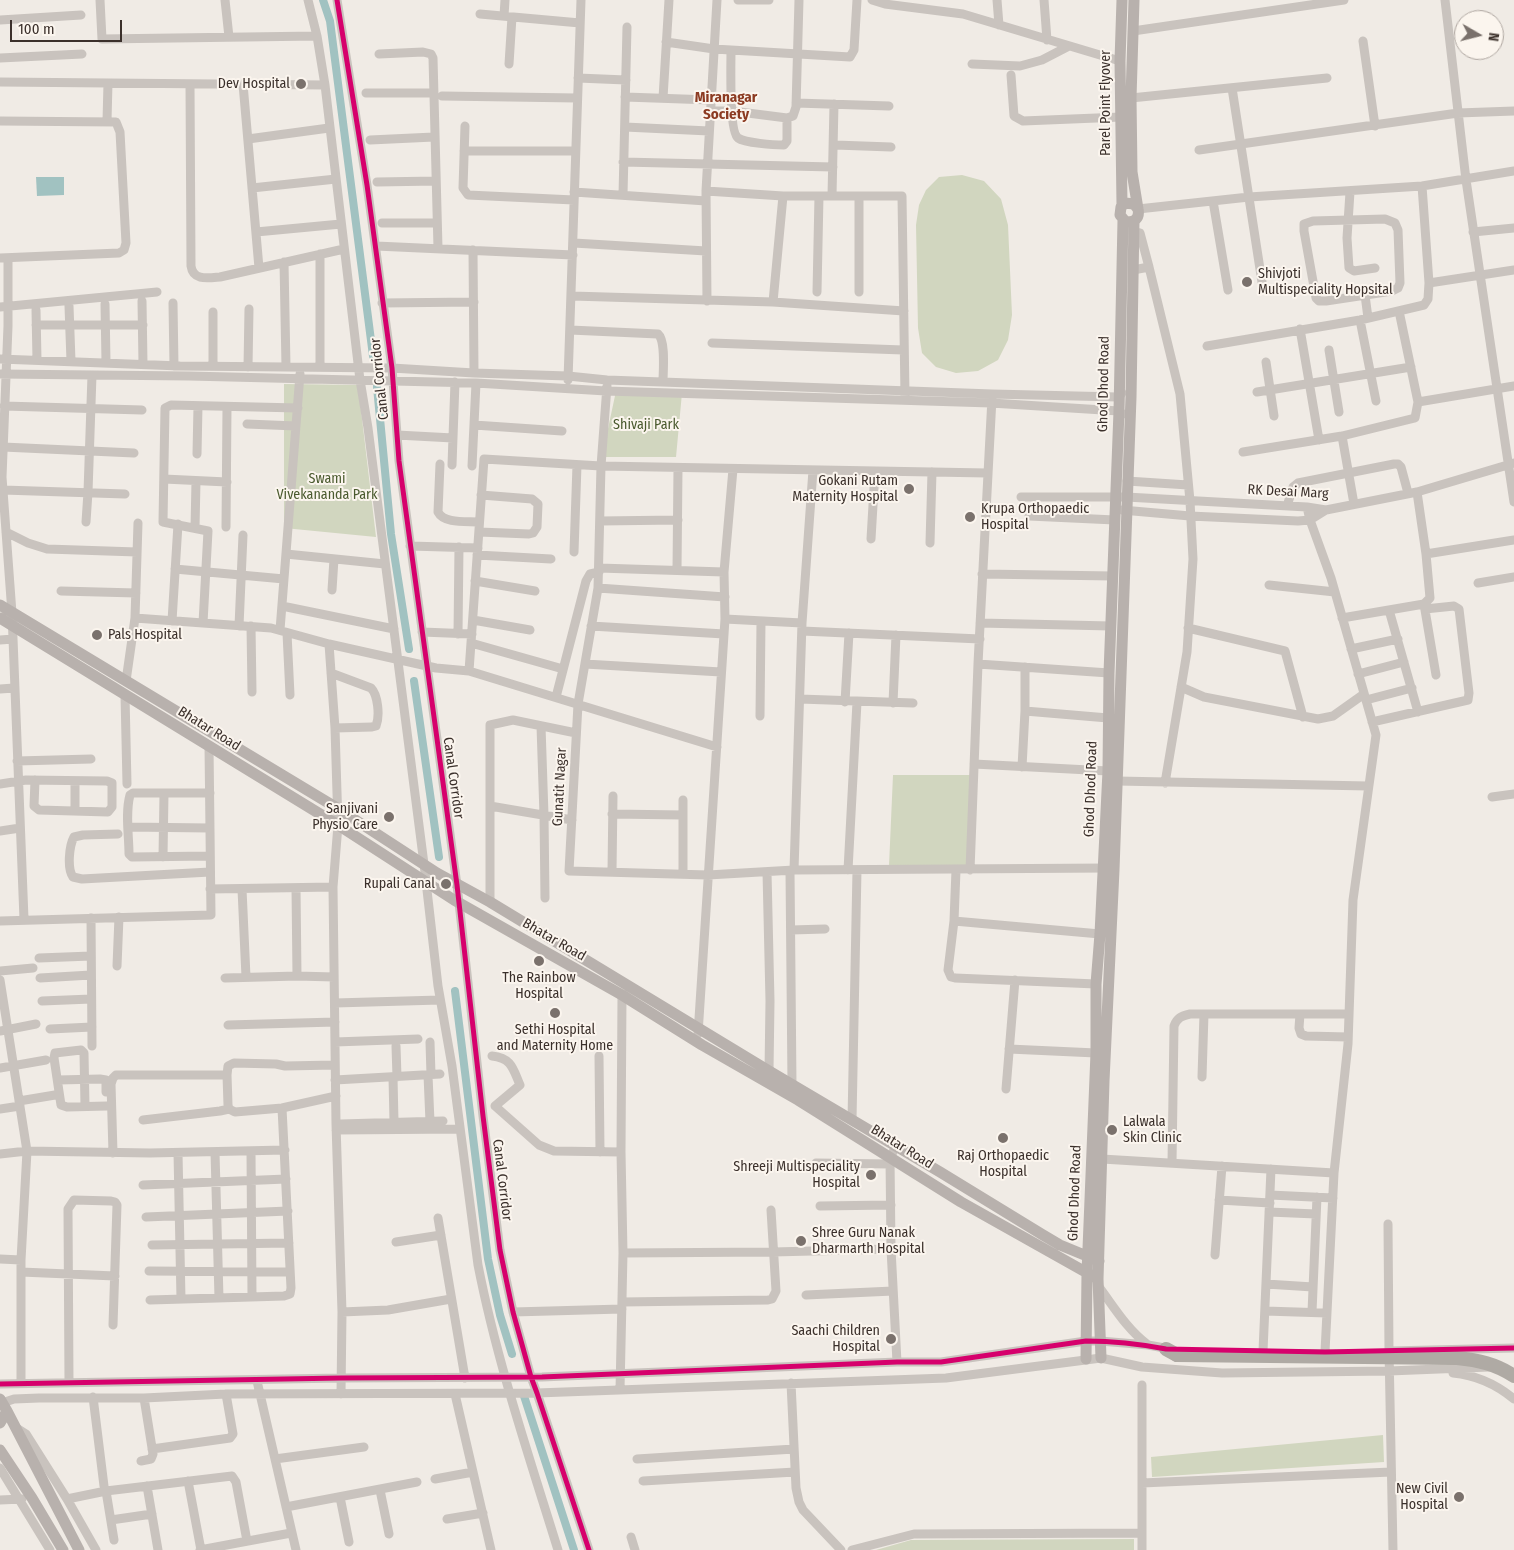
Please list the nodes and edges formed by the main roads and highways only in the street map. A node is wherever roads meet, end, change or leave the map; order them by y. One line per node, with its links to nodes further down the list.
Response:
1 (1122, 0): 3 (main road, Parel Point Flyover)
2 (1134, 0): 4 (main road)
3 (1122, 205): 4 (main road); 5 (main road, Ghod Dhod Road)
4 (1138, 209): 5 (main road, Ghod Dhod Road)
5 (1130, 224): 6 (main road, Ghod Dhod Road); 6 (main road)
6 (1124, 412): 7 (main road, Ghod Dhod Road); 7 (main road)
7 (1121, 497): 8 (main road)
8 (1118, 513): 11 (main road, Ghod Dhod Road); 11 (main road)
9 (0, 605): 13 (main road)
10 (0, 618): 13 (main road, Bhatar Road)
11 (1108, 868): 12 (main road, Ghod Dhod Road); 15 (main road)
12 (1088, 1234): 13 (main road); 14 (main road, Ghod Dhod Road)
13 (1060, 1251): 14 (main road); 16 (main road, Bhatar Road); 18 (main road)
14 (1087, 1258): 15 (main road); 16 (main road, Ghod Dhod Road)
15 (1099, 1261): 17 (main road)
16 (1087, 1273): 17 (main road, Bhatar Road); 18 (main road, Ghod Dhod Road)
17 (1099, 1283): 20 (main road)
18 (1086, 1301): 21 (main road, Ghod Dhod Road)
19 (1172, 1352): 22 (highway, bridge)
20 (1101, 1358)
21 (1086, 1359)
22 (1514, 1376)
23 (3, 1405): 24 (main road); 27 (main road)
24 (0, 1423)
25 (0, 1450): 26 (main road)
26 (63, 1550)
27 (78, 1550)

